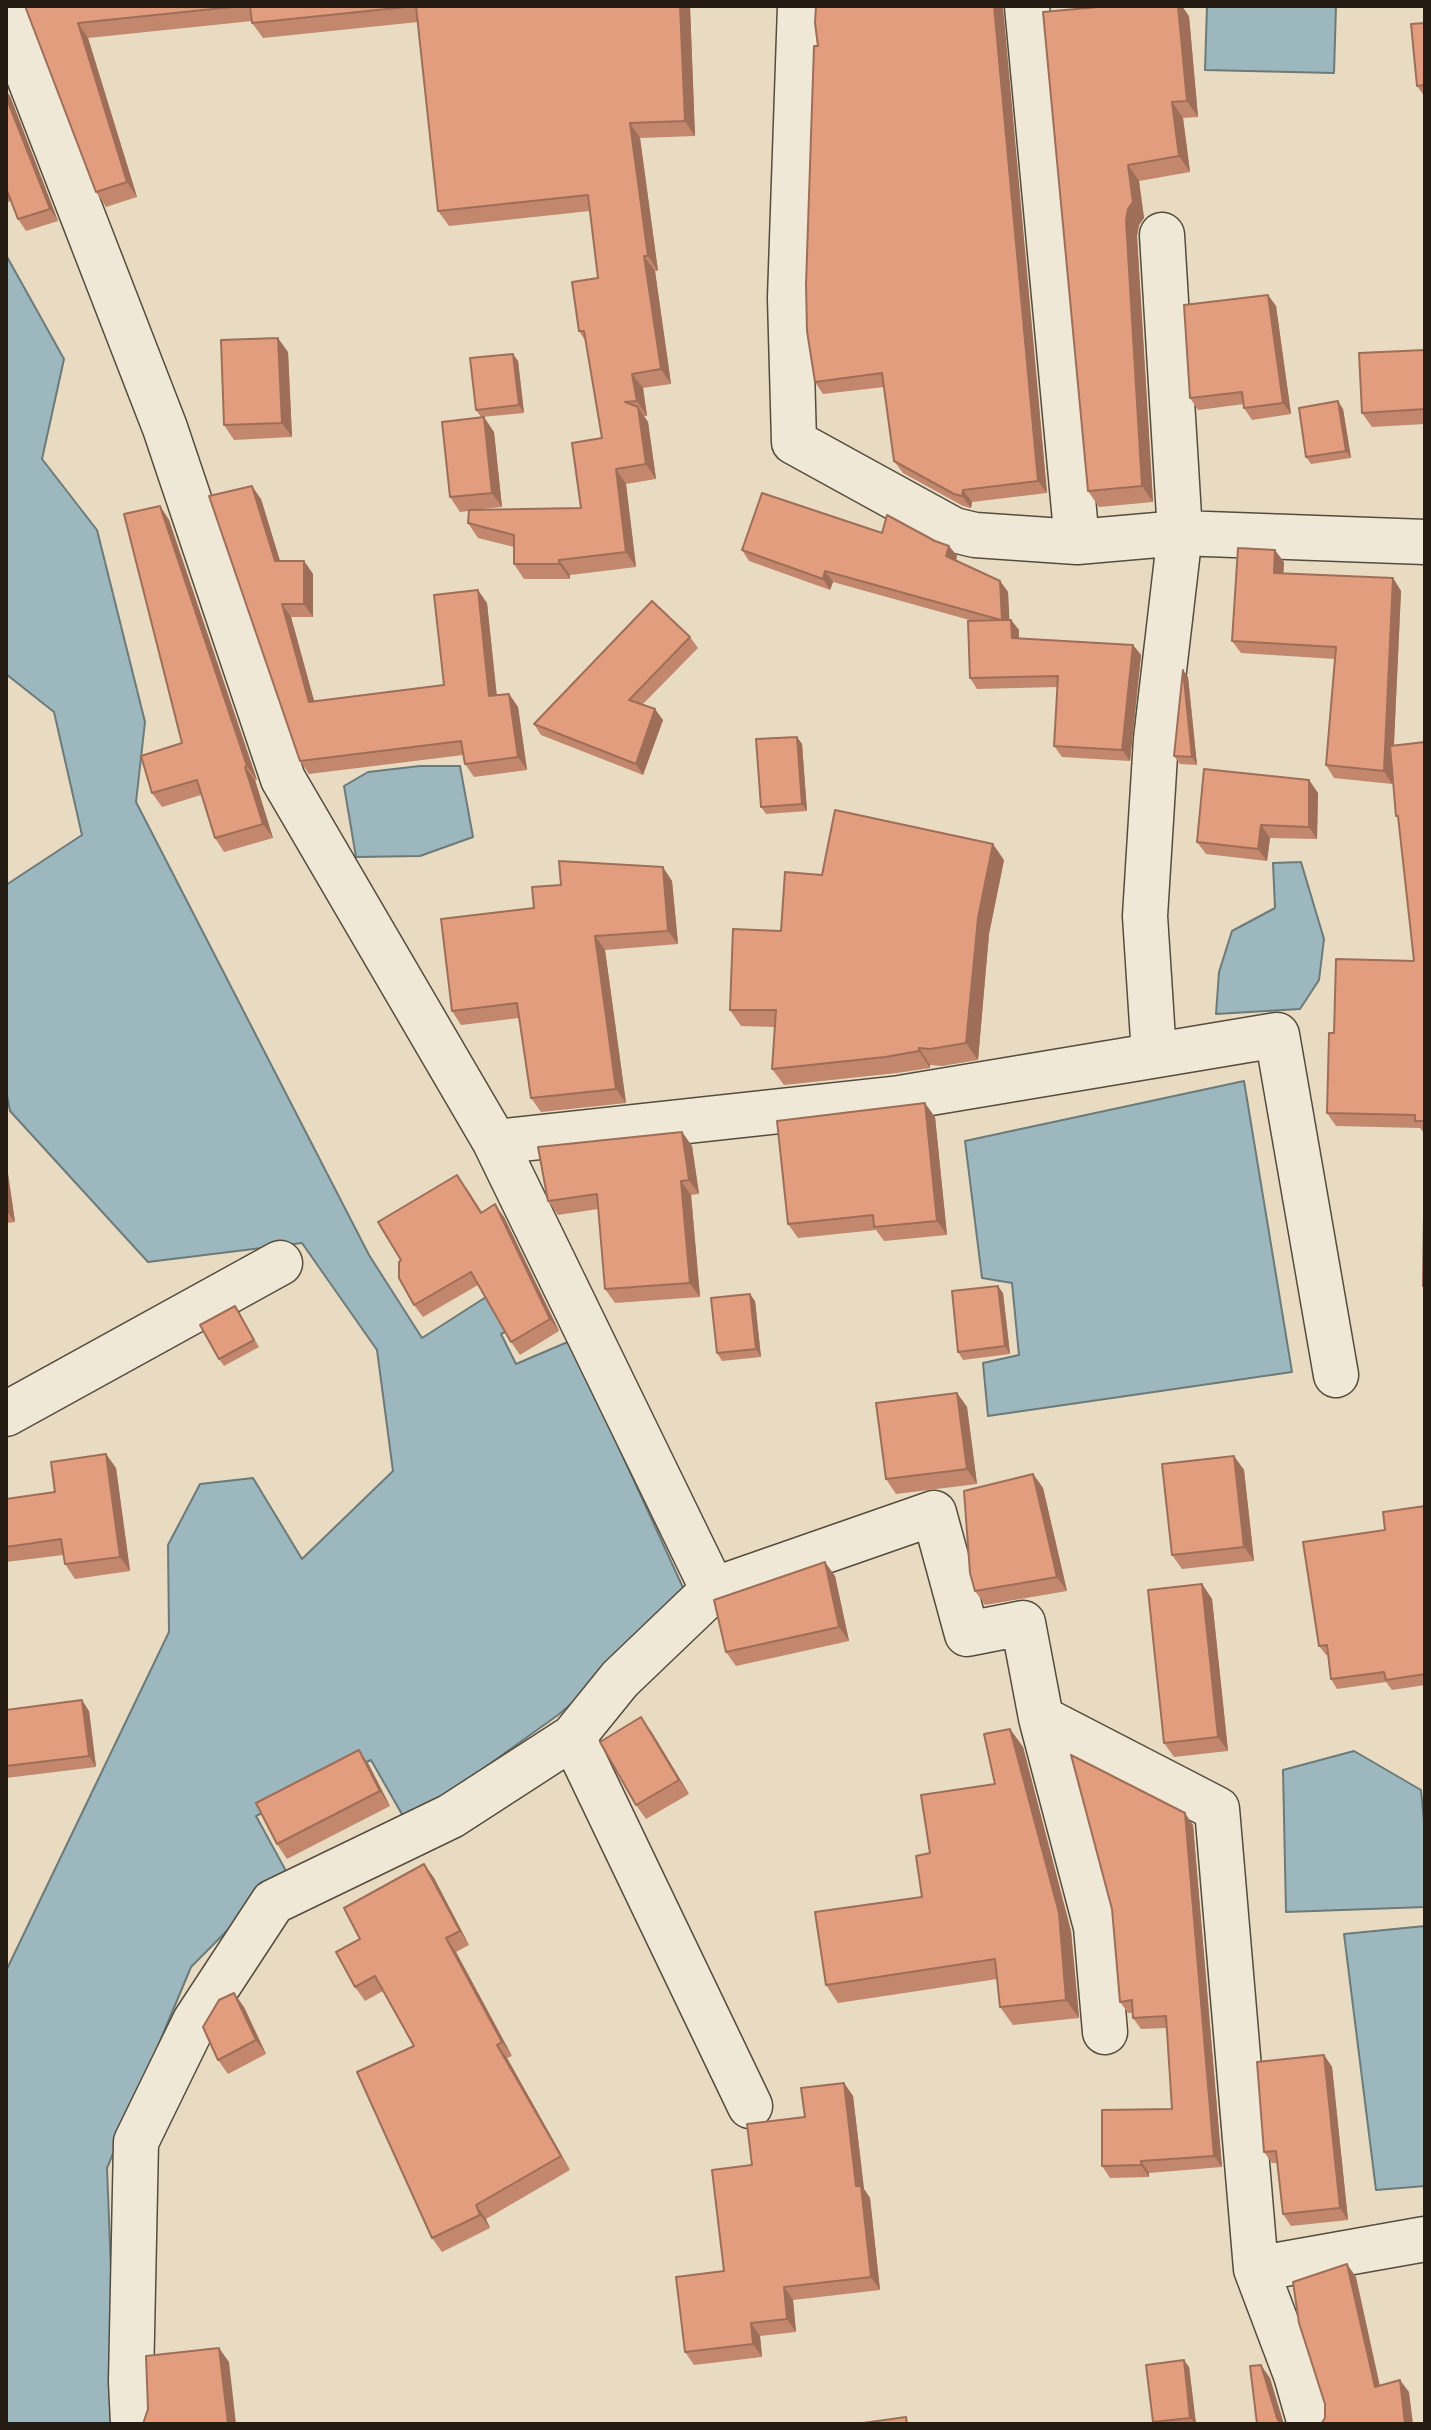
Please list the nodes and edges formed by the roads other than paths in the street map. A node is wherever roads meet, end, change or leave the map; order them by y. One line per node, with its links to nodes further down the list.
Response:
1 (800, 6): 6 (street)
2 (1027, 6): 6 (street)
3 (6, 18): 9 (street)
4 (1162, 235): 5 (street)
5 (1180, 533): 6 (street); 7 (street); 8 (street)
6 (1077, 542)
7 (1425, 542)
8 (1154, 1055): 9 (street); 11 (street)
9 (495, 1142): 13 (street)
10 (280, 1263): 12 (street)
11 (1336, 1375)
12 (6, 1414)
13 (713, 1590): 14 (street); 15 (street)
14 (1041, 1718): 16 (street); 19 (street)
15 (573, 1737): 17 (street); 20 (street)
16 (1105, 2032)
17 (750, 2106)
18 (1425, 2239): 19 (street)
19 (1256, 2269): 21 (street)
20 (133, 2424)
21 (1310, 2424)

